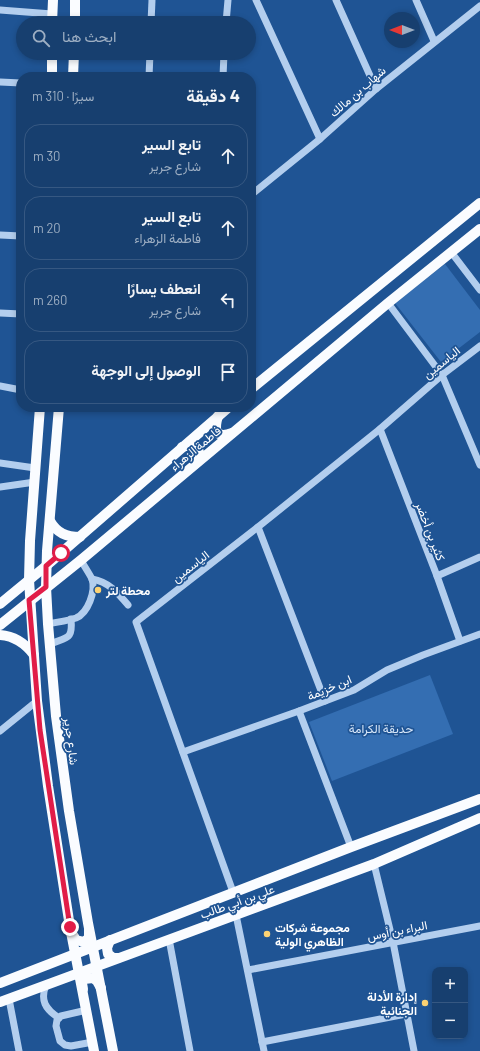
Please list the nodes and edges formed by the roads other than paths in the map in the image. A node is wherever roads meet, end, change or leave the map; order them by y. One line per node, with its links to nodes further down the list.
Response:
1 (53, 0): 11 (main road)
2 (75, 0): 12 (main road)
3 (152, 0): 13 (street)
4 (228, 0): 14 (street)
5 (256, 0): 27 (street)
6 (336, 0): 26 (street)
7 (416, 0): 15 (street)
8 (480, 6): 15 (street, شهاب بن مالك)
9 (0, 10): 10 (street)
10 (39, 16)
11 (52, 16)
12 (74, 16)
13 (151, 16)
14 (227, 16)
15 (434, 41): 26 (street, شهاب بن مالك)
16 (52, 60): 20 (main road)
17 (74, 60): 21 (main road)
18 (150, 60): 22 (street)
19 (224, 60): 23 (street)
20 (52, 72)
21 (73, 72)
22 (149, 72)
23 (223, 72)
24 (0, 82): 25 (street)
25 (16, 83)
26 (376, 89): 27 (street, شهاب بن مالك)
27 (320, 139): 28 (street, شهاب بن مالك)
28 (256, 191)
29 (480, 203): 40 (main road)
30 (480, 229): 33 (main road, فاطمة الزهراء)
31 (0, 235): 32 (street)
32 (16, 236)
33 (451, 252): 34 (street); 35 (main road, فاطمة الزهراء)
34 (480, 290)
35 (388, 303): 39 (street); 48 (main road, فاطمة الزهراء)
36 (0, 313): 37 (street)
37 (16, 314)
38 (480, 346): 39 (street, الياسمين)
39 (442, 375): 47 (street, الياسمين); 51 (street)
40 (256, 385)
41 (0, 386): 42 (street)
42 (16, 389)
43 (40, 412): 53 (main road)
44 (59, 412): 56 (main road)
45 (217, 412): 49 (main road)
46 (218, 412): 48 (main road)
47 (380, 429): 57 (street, الياسمين); 65 (street, كثير بن أخضر)
48 (234, 433): 52 (main road, فاطمة الزهراء)
49 (182, 447): 52 (main road); 58 (main road)
50 (0, 463): 53 (street)
51 (480, 465)
52 (194, 466): 62 (main road, فاطمة الزهراء)
53 (35, 468): 54 (main road)
54 (35, 482): 55 (street); 59 (main road)
55 (0, 487)
56 (50, 521): 58 (main road); 60 (main road)
57 (258, 527): 84 (street); 87 (street, الياسمين)
58 (80, 537): 60 (main road)
59 (30, 548): 60 (main road); 66 (main road)
60 (51, 556): 63 (main road); 64 (main road)
61 (480, 557): 65 (street)
62 (81, 560): 64 (main road, فاطمة الزهراء); 67 (street)
63 (46, 566): 66 (main road); 68 (main road, شارع جرير)
64 (64, 573): 68 (main road, فاطمة الزهراء)
65 (437, 576): 80 (street, كثير بن أخضر)
66 (29, 580): 69 (main road); 70 (main road)
67 (92, 580): 72 (street); 75 (street)
68 (46, 587): 70 (main road, فاطمة الزهراء); 76 (main road, شارع جرير)
69 (10, 596): 71 (main road); 73 (main road)
70 (29, 600): 73 (main road, فاطمة الزهراء); 74 (main road)
71 (0, 604)
72 (128, 605)
73 (18, 609): 77 (main road, فاطمة الزهراء)
74 (30, 615): 76 (main road); 82 (main road)
75 (71, 619): 76 (street); 81 (street)
76 (48, 620): 81 (main road, شارع جرير)
77 (0, 625)
78 (480, 634): 80 (street, ابن خزيمة)
79 (0, 635): 82 (main road)
80 (460, 641): 84 (street, ابن خزيمة)
81 (50, 644): 95 (main road, شارع جرير)
82 (34, 655): 83 (main road)
83 (37, 701): 86 (street); 96 (main road)
84 (325, 701): 85 (street, ابن خزيمة)
85 (299, 712): 87 (street, ابن خزيمة); 90 (street)
86 (0, 732)
87 (183, 752): 92 (street, الياسمين)
88 (480, 799): 90 (main road, علي بن أبي طالب)
89 (480, 818): 91 (main road, علي بن أبي طالب)
90 (351, 847): 92 (main road, علي بن أبي طالب)
91 (374, 864): 93 (main road, علي بن أبي طالب); 99 (street)
92 (233, 892): 98 (main road, علي بن أبي طالب)
93 (236, 915): 97 (main road, علي بن أبي طالب); 105 (street)
94 (480, 926): 99 (street, البراء بن أوس)
95 (89, 927): 96 (main road); 100 (main road, شارع جرير)
96 (71, 931): 101 (main road)
97 (169, 939): 103 (main road, علي بن أبي طالب); 120 (street)
98 (110, 940): 100 (main road, علي بن أبي طالب); 103 (main road)
99 (393, 942): 105 (street, البراء بن أوس); 114 (street)
100 (93, 947): 101 (main road, علي بن أبي طالب); 104 (main road, شارع جرير)
101 (75, 954): 102 (main road, علي بن أبي طالب); 106 (main road)
102 (65, 958): 107 (main road); 108 (main road, علي بن أبي طالب)
103 (118, 958): 104 (main road, علي بن أبي طالب)
104 (97, 966): 106 (main road, علي بن أبي طالب); 110 (main road, شارع جرير)
105 (248, 970): 116 (street)
106 (79, 972): 107 (main road, علي بن أبي طالب); 111 (main road)
107 (68, 976): 109 (main road, علي بن أبي طالب)
108 (0, 983)
109 (46, 985): 112 (main road, علي بن أبي طالب); 115 (street)
110 (102, 990): 111 (main road); 119 (main road, شارع جرير)
111 (84, 995): 113 (main road)
112 (4, 1001): 118 (street)
113 (86, 1010): 115 (street); 117 (main road)
114 (406, 1014): 116 (street); 122 (street)
115 (59, 1018): 117 (street)
116 (262, 1042): 121 (street)
117 (94, 1046)
118 (19, 1051)
119 (113, 1051)
120 (190, 1051)
121 (264, 1051)
122 (414, 1051)

